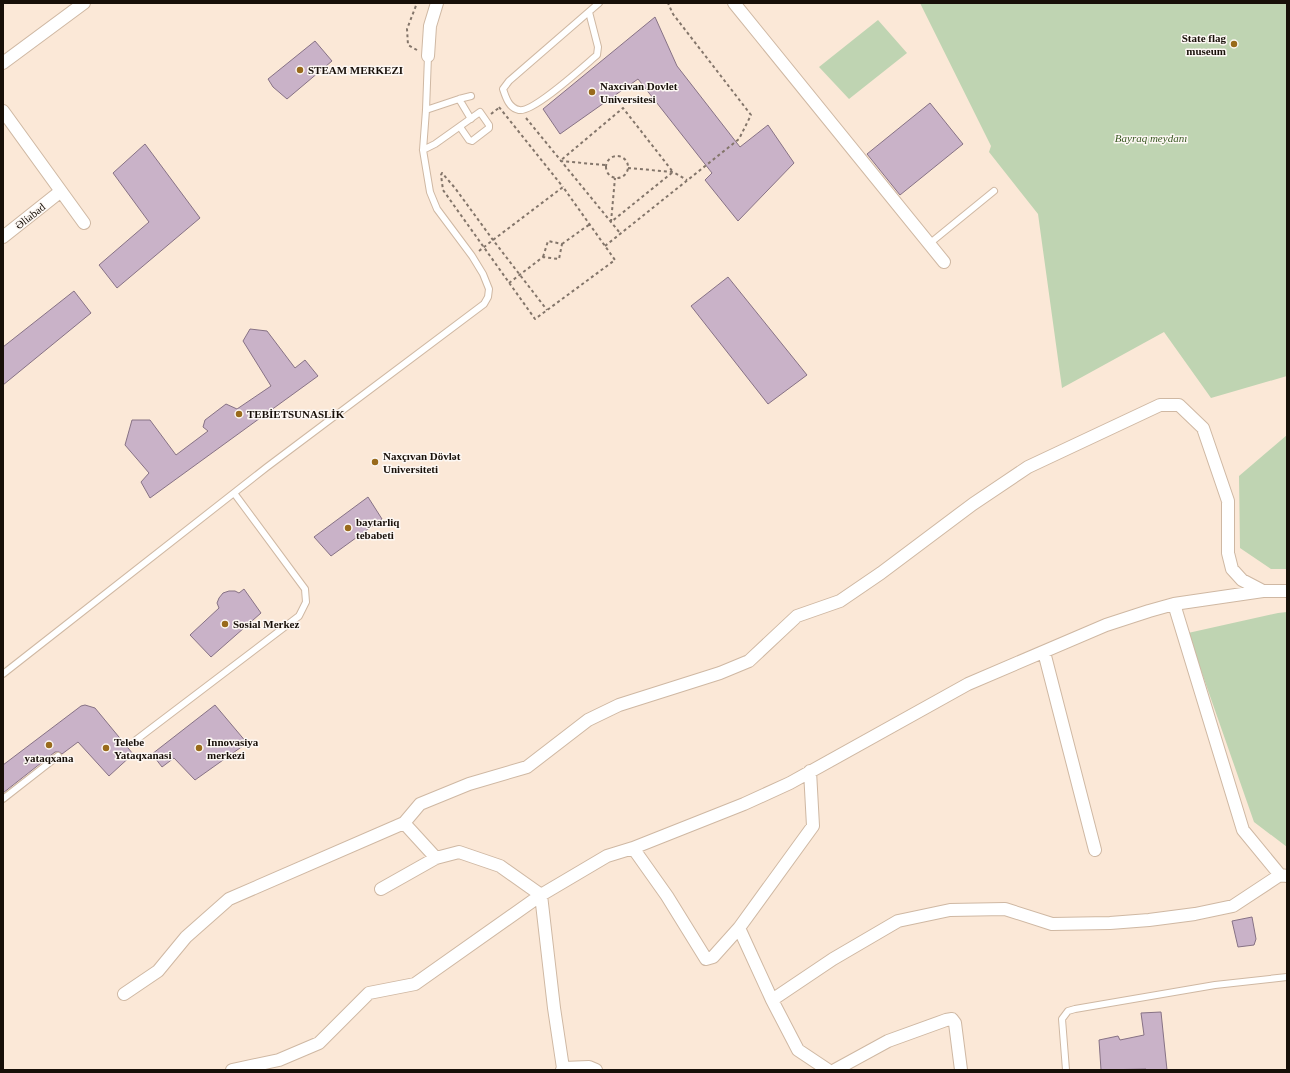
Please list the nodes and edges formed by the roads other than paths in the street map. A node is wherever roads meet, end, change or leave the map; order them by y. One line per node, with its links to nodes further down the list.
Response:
1 (84, 3): 7 (street)
2 (437, 3): 6 (street)
3 (599, 3): 5 (lane)
4 (734, 3): 19 (street)
5 (589, 12): 5 (lane)
6 (428, 56): 10 (lane)
7 (3, 64)
8 (471, 96): 9 (lane)
9 (459, 99): 10 (lane); 12 (lane)
10 (426, 110): 14 (lane)
11 (3, 111): 17 (street)
12 (471, 119): 13 (lane); 13 (lane)
13 (460, 127): 14 (lane)
14 (423, 150): 21 (lane)
15 (994, 191): 19 (lane)
16 (56, 195): 18 (street, Əliabad)
17 (84, 223)
18 (3, 237)
19 (929, 244): 20 (street)
20 (944, 262)
21 (234, 493): 26 (lane); 27 (lane)
22 (1263, 591): 23 (street); 24 (street); 31 (street)
23 (1287, 591)
24 (1174, 604): 25 (street); 35 (street)
25 (1044, 652): 29 (street); 33 (street)
26 (3, 674)
27 (136, 740)
28 (58, 756): 30 (lane)
29 (810, 771): 32 (street); 38 (street)
30 (3, 799)
31 (404, 823): 34 (street); 40 (street)
32 (633, 848): 37 (street); 38 (street)
33 (1095, 850)
34 (436, 858): 36 (street); 37 (street)
35 (1283, 875): 41 (street)
36 (381, 889)
37 (541, 895): 42 (street); 43 (street)
38 (739, 928): 41 (street)
39 (1287, 977): 48 (lane)
40 (124, 994)
41 (772, 1000): 45 (street)
42 (562, 1069): 44 (street)
43 (232, 1070)
44 (596, 1070)
45 (828, 1070)
46 (835, 1070): 47 (street)
47 (961, 1070)
48 (1066, 1070)

